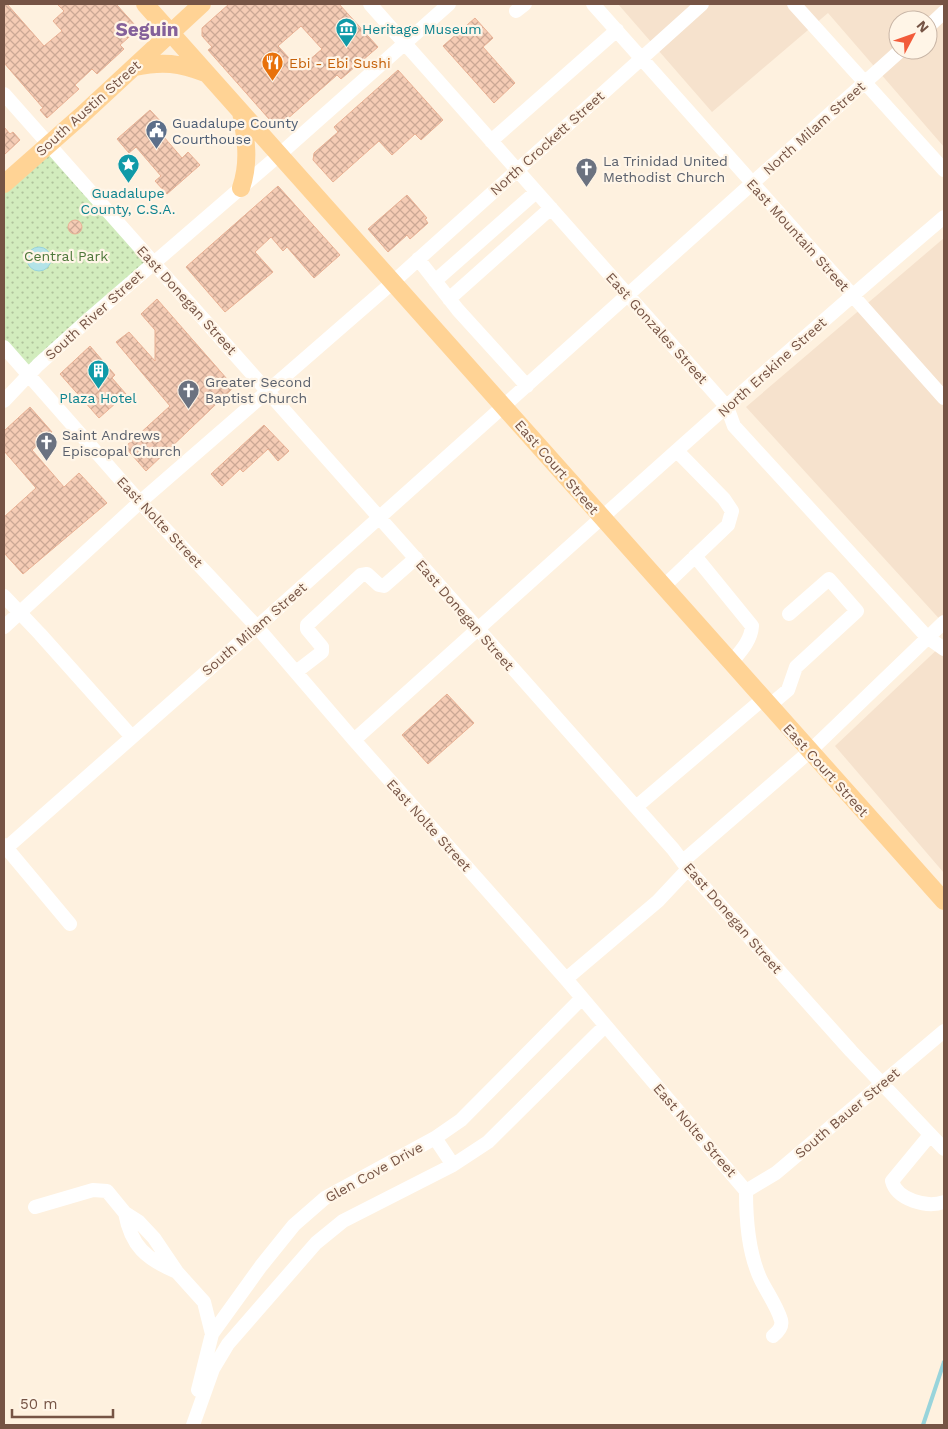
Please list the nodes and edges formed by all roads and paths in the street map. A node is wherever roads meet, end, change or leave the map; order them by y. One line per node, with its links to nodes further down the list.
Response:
1 (145, 4): 9 (main road, East Court Street)
2 (202, 4): 9 (main road, South Austin Street)
3 (370, 4): 10 (street, East Gonzales Street)
4 (449, 4): 10 (street, South River Street)
5 (593, 4): 8 (street, East Mountain Street)
6 (702, 4): 11 (street, North Crockett Street)
7 (794, 4): 15 (street)
8 (617, 30): 11 (street, East Mountain Street); 18 (street)
9 (170, 32): 13 (main road, South Austin Street); 14 (main road, East Court Street)
10 (405, 44): 18 (street, East Gonzales Street); 20 (street, South River Street)
11 (642, 59): 21 (street, North Crockett Street); 24 (street, East Mountain Street)
12 (890, 60): 15 (street, North Milam Street)
13 (135, 66): 14 (main road); 19 (main road, South Austin Street)
14 (208, 74): 17 (main road, East Court Street)
15 (864, 83): 22 (street); 24 (street, North Milam Street)
16 (4, 94): 19 (street, East Donegan Street)
17 (241, 111): 20 (main road, East Court Street); 25 (main road)
18 (491, 141): 21 (street, East Gonzales Street)
19 (49, 145): 23 (main road, South Austin Street); 30 (street, East Donegan Street)
20 (280, 155): 25 (street, South River Street); 32 (main road, East Court Street)
21 (516, 169): 26 (street, East Gonzales Street); 29 (street, North Crockett Street)
22 (944, 170)
23 (4, 184)
24 (752, 184): 33 (street, North Milam Street); 34 (street, East Mountain Street)
25 (241, 188): 30 (street, South River Street)
26 (536, 192): 27 (street, East Gonzales Street); 31 (street)
27 (551, 208): 33 (street, East Gonzales Street); 35 (street)
28 (944, 217): 34 (street, North Erskine Street)
29 (418, 259): 31 (street); 32 (street, North Crockett Street)
30 (154, 262): 37 (street, South River Street); 39 (street, East Donegan Street)
31 (436, 281): 35 (street)
32 (392, 283): 39 (street, North Crockett Street); 42 (main road, East Court Street)
33 (627, 294): 38 (street, North Milam Street); 43 (street, East Gonzales Street)
34 (852, 295): 40 (street, East Mountain Street); 43 (street, North Erskine Street)
35 (449, 299): 38 (street)
36 (4, 347): 37 (street, East Nolte Street)
37 (29, 376): 41 (street, South River Street); 45 (street, East Nolte Street)
38 (527, 386): 42 (street, North Milam Street)
39 (269, 392): 45 (street, North Crockett Street); 46 (street, East Donegan Street)
40 (944, 398)
41 (4, 401)
42 (504, 407): 46 (street, South Milam Street); 47 (main road, East Court Street)
43 (727, 407): 44 (street, North Erskine Street); 58 (street, East Gonzales Street)
44 (678, 450): 47 (street, North Erskine Street); 48 (street)
45 (140, 502): 52 (street, North Crockett Street); 56 (street, East Nolte Street)
46 (380, 517): 49 (street, East Donegan Street); 56 (street, South Milam Street)
47 (601, 517): 50 (main road, East Court Street); 57 (street, North Erskine Street)
48 (695, 556): 50 (street); 60 (street)
49 (416, 558): 57 (street, East Donegan Street); 61 (street)
50 (663, 587): 60 (main road, East Court Street)
51 (4, 596): 52 (street)
52 (19, 613): 55 (street, North Crockett Street); 63 (street)
53 (789, 614): 62 (street)
54 (944, 622): 58 (street)
55 (4, 627)
56 (257, 627): 61 (street, East Nolte Street); 63 (street, South Milam Street)
57 (477, 630): 64 (street, North Erskine Street); 66 (street, East Donegan Street)
58 (927, 637): 59 (street, East Gonzales Street); 65 (street)
59 (944, 649)
60 (731, 663): 62 (main road, East Court Street)
61 (296, 672): 64 (street, East Nolte Street)
62 (766, 703): 65 (main road, East Court Street); 66 (street)
63 (132, 737): 67 (street, South Milam Street)
64 (354, 740): 71 (street, East Nolte Street)
65 (809, 752): 68 (street); 69 (main road, East Court Street)
66 (636, 807): 68 (street, East Donegan Street)
67 (5, 848): 70 (street)
68 (686, 865): 71 (street); 75 (street, East Donegan Street)
69 (944, 901)
70 (70, 924)
71 (566, 979): 72 (street, East Nolte Street)
72 (582, 998): 73 (street, East Nolte Street); 77 (street, Glen Cove Drive)
73 (605, 1026): 79 (street, Glen Cove Drive); 80 (street, East Nolte Street)
74 (944, 1030): 75 (street, South Bauer Street)
75 (883, 1083): 76 (street, East Donegan Street); 80 (street, South Bauer Street)
76 (930, 1135): 78 (street, East Donegan Street); 81 (street)
77 (434, 1138): 79 (street); 84 (street, Glen Cove Drive)
78 (944, 1150)
79 (453, 1165): 87 (street, Glen Cove Drive)
80 (746, 1191): 86 (street, East Nolte Street)
81 (944, 1202)
82 (35, 1207): 83 (street)
83 (204, 1302): 84 (street); 85 (street)
84 (231, 1306): 85 (street, Glen Cove Drive)
85 (212, 1334): 87 (street, Glen Cove Drive)
86 (773, 1336)
87 (199, 1403): 88 (street, Glen Cove Drive)
88 (195, 1424)

